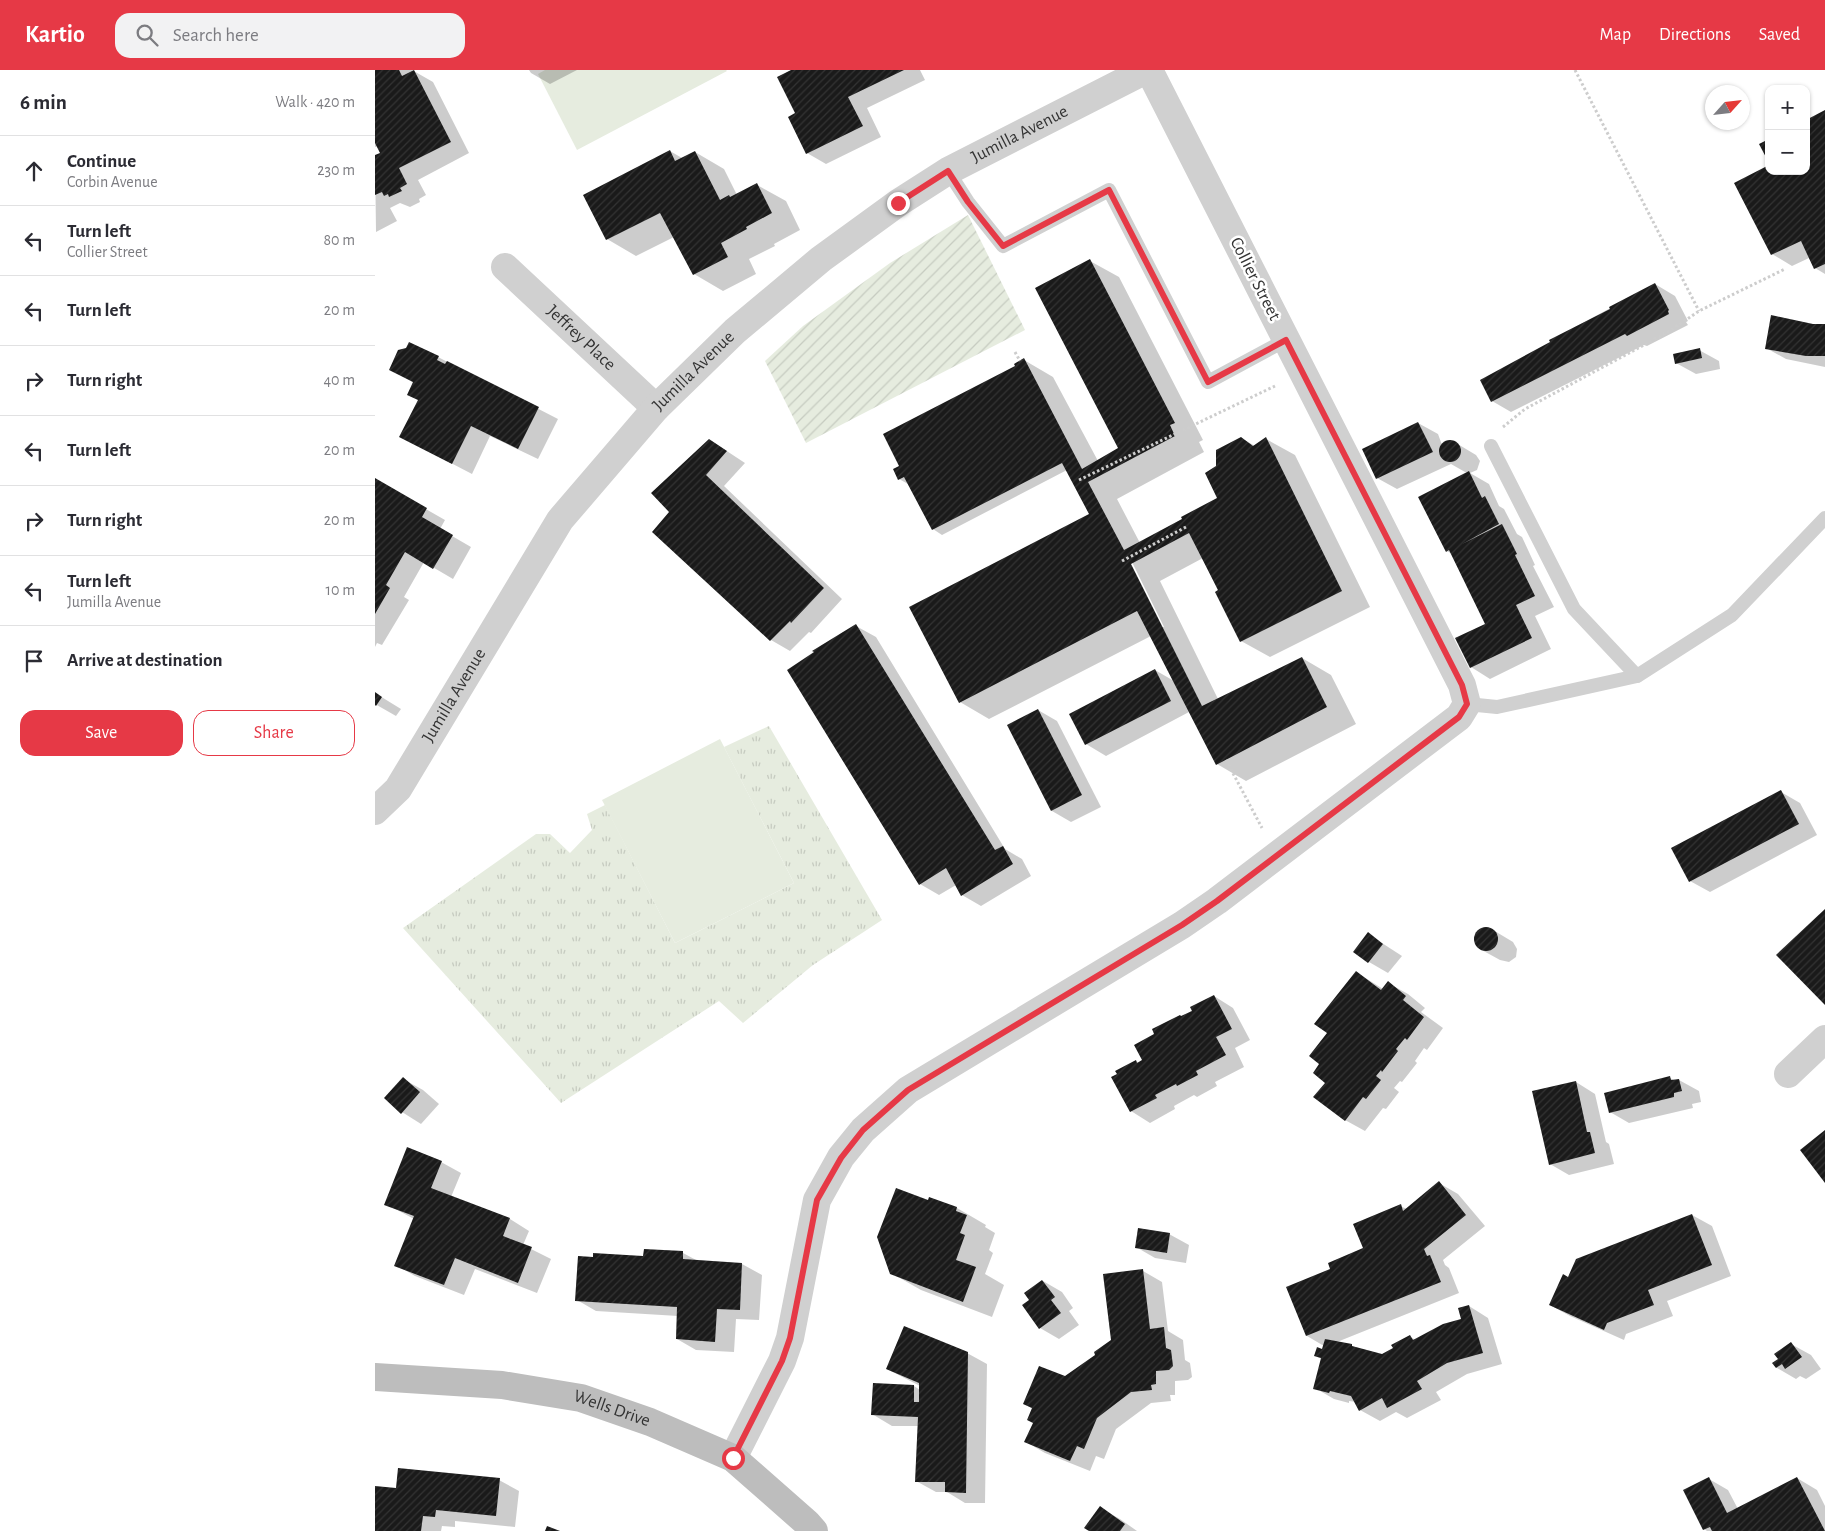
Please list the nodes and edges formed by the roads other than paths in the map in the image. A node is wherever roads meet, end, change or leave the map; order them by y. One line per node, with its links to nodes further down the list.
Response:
1 (1147, 70): 2 (street, Jumilla Avenue); 4 (street, Collier Street)
2 (948, 171): 4 (lane); 5 (street, Jumilla Avenue)
3 (505, 267): 5 (street, Jeffrey Place)
4 (1286, 340): 9 (street, Collier Street)
5 (656, 408): 10 (street, Jumilla Avenue)
6 (1491, 446): 8 (lane)
7 (1825, 518): 8 (lane)
8 (1637, 676): 9 (lane)
9 (1467, 704): 14 (street)
10 (375, 811)
11 (1825, 1039): 12 (street)
12 (1788, 1074)
13 (375, 1376): 14 (main road, Wells Drive)
14 (733, 1458): 15 (main road, Wells Drive)
15 (814, 1531)

